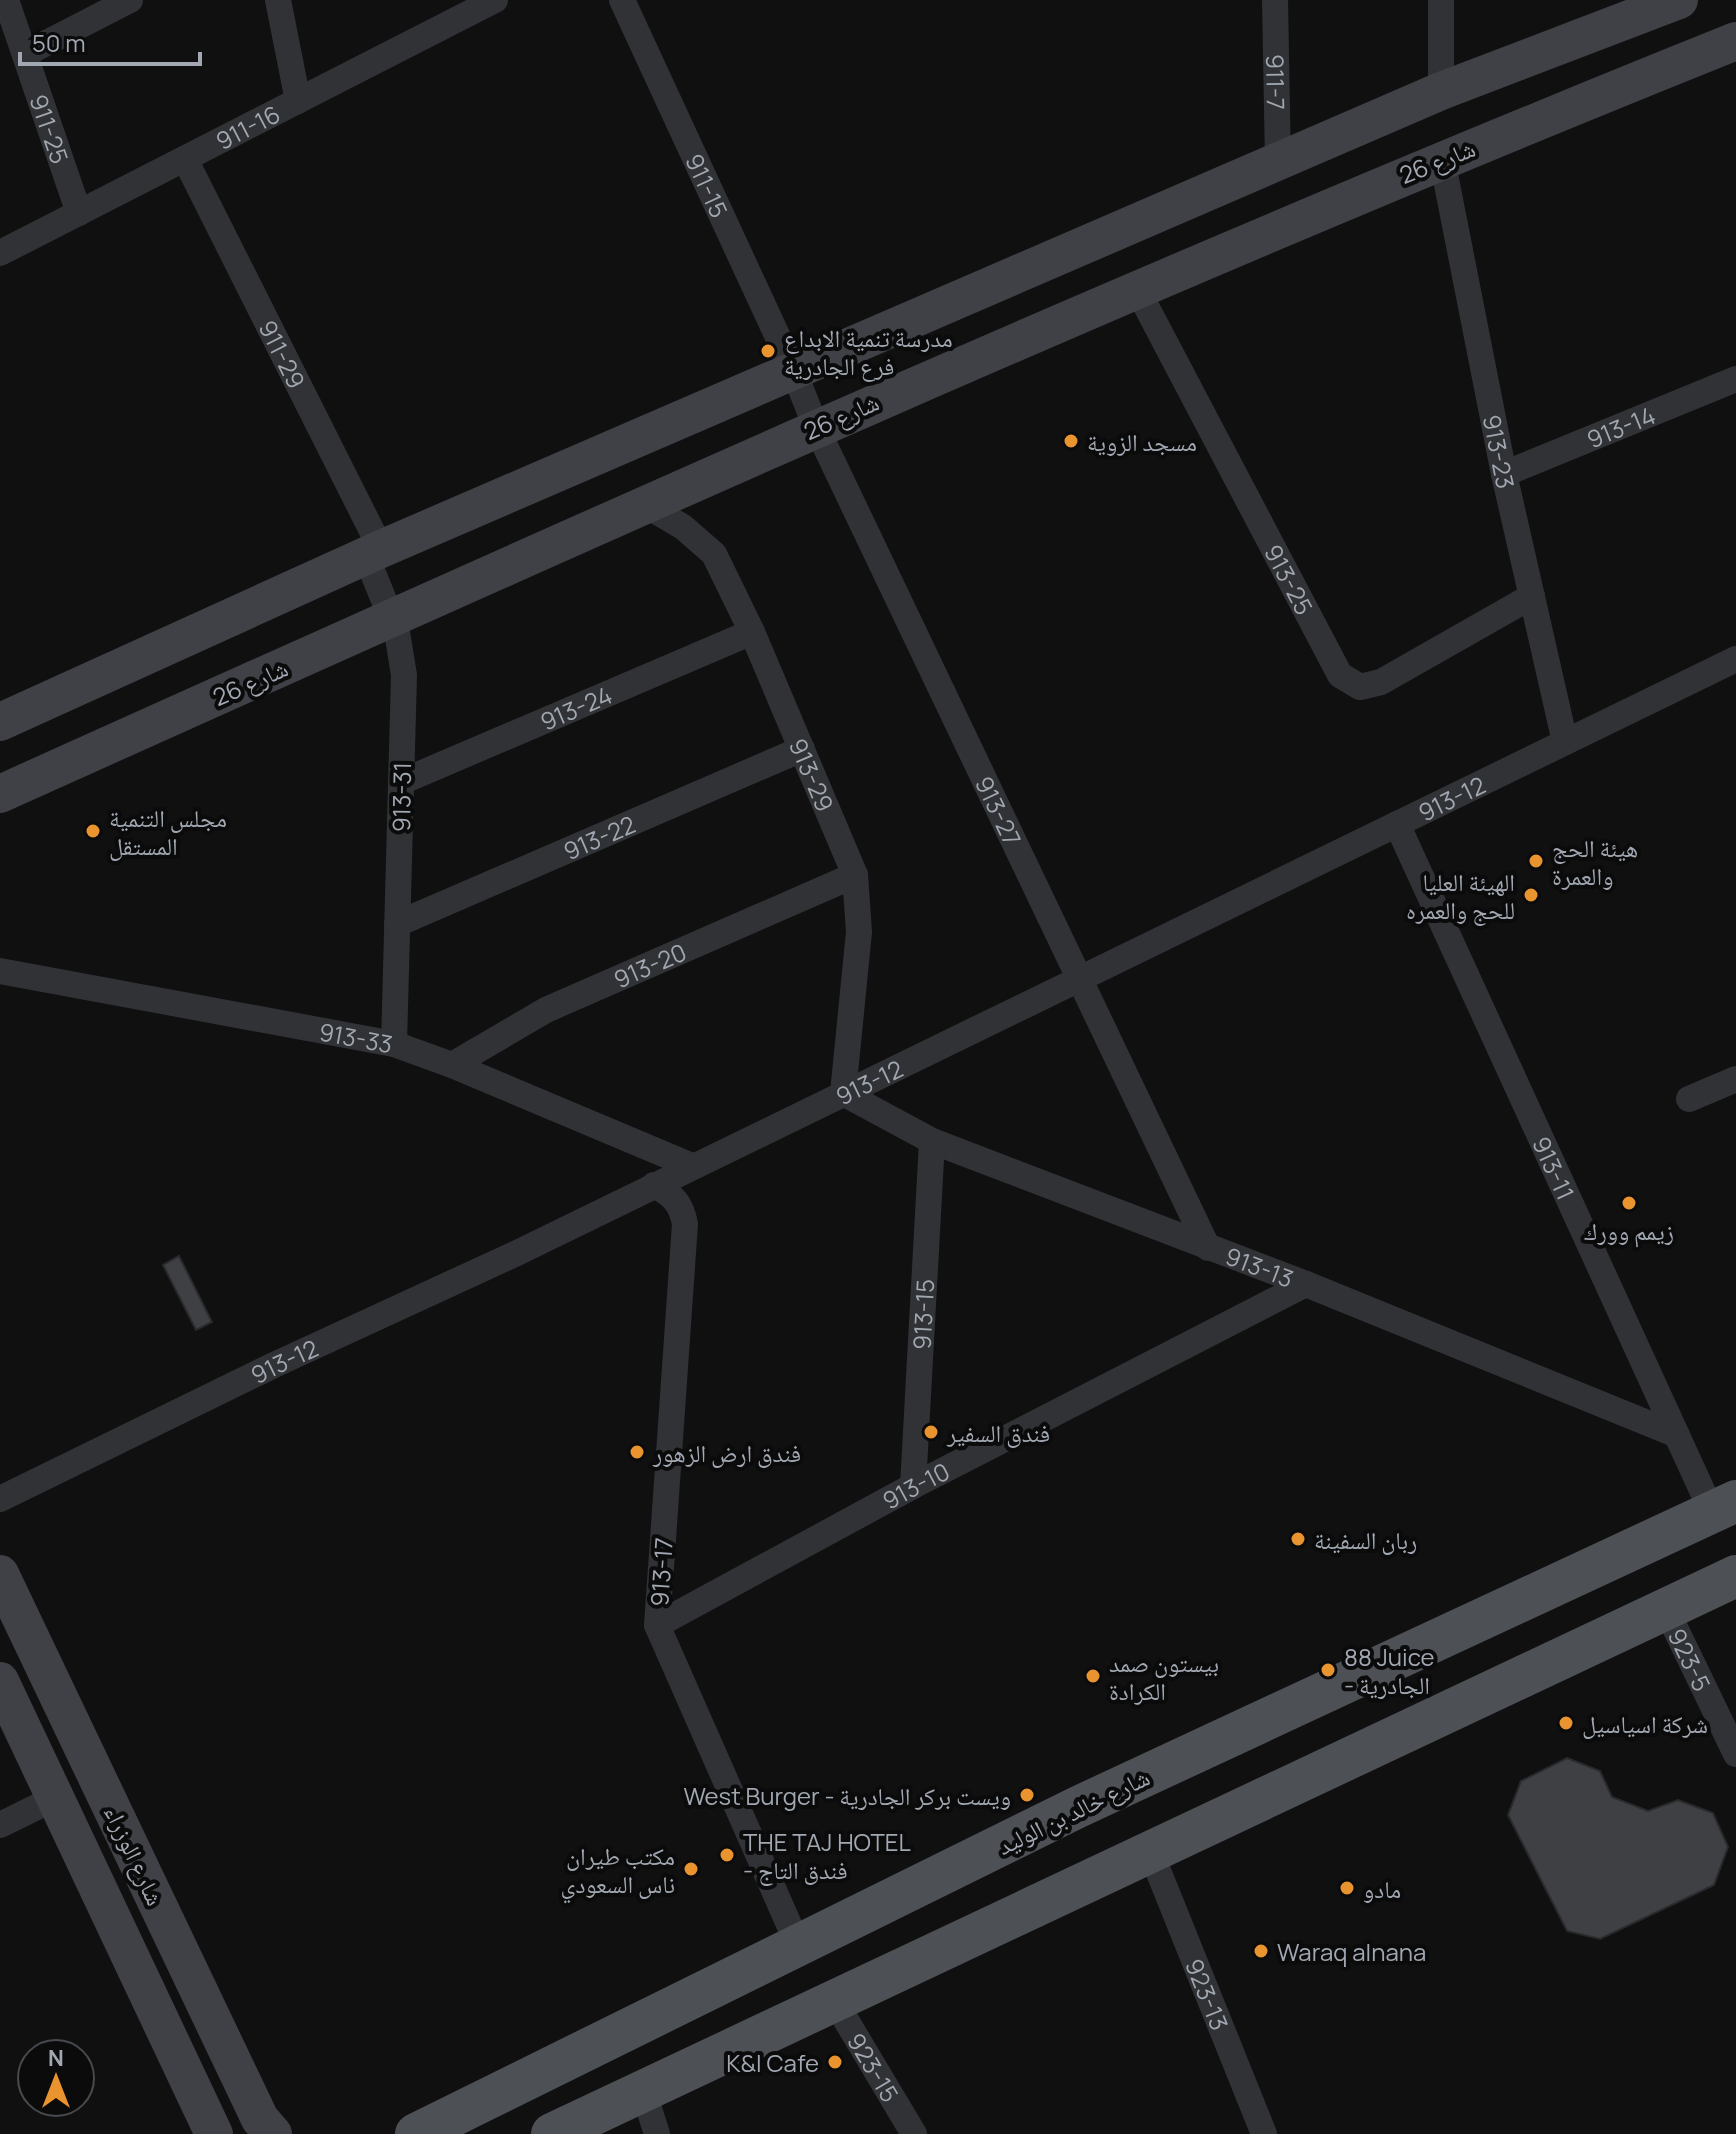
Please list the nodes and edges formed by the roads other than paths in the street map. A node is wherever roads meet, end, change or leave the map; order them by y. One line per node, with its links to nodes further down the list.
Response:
1 (6, 0): 10 (street, 911-25)
2 (130, 0): 10 (street)
3 (278, 0): 12 (street)
4 (622, 0): 21 (street, 911-15)
5 (1275, 0): 15 (street, 911-7)
6 (1441, 0): 11 (street)
7 (490, 1): 12 (street, 911-16)
8 (1671, 2): 11 (street)
9 (1736, 41): 14 (street, شارع 26)
10 (25, 54): 16 (street, 911-25)
11 (1441, 91): 15 (street)
12 (298, 101): 13 (street, 911-16)
13 (185, 159): 16 (street, 911-16); 26 (street, 911-29)
14 (1442, 159): 19 (street, شارع 26); 24 (street, 913-23)
15 (1278, 163): 18 (street)
16 (79, 213): 17 (street, 911-16)
17 (0, 253)
18 (1032, 269): 20 (street); 21 (street)
19 (1136, 287): 20 (street, شارع 26); 27 (street, 913-25)
20 (1055, 323): 23 (street, شارع 26)
21 (794, 372): 23 (street, 913-27); 26 (street)
22 (1736, 379): 24 (street, 913-14)
23 (816, 427): 25 (street, شارع 26); 40 (street, 913-27)
24 (1504, 474): 27 (street, 913-23)
25 (644, 504): 28 (street, شارع 26); 29 (street, 913-29)
26 (374, 553): 28 (street, 913-31); 31 (street)
27 (1532, 596): 32 (street, 913-23)
28 (392, 618): 34 (street, 913-31); 35 (street, شارع 26)
29 (752, 632): 33 (street, 913-29); 34 (street, 913-24)
30 (1736, 659): 32 (street, 913-12)
31 (0, 722)
32 (1565, 742): 36 (street, 913-12)
33 (802, 749): 37 (street, 913-29); 38 (street, 913-22)
34 (401, 782): 38 (street, 913-31)
35 (0, 794)
36 (1397, 824): 40 (street, 913-12); 51 (street, 913-11)
37 (855, 875): 42 (street, 913-20); 44 (street, 913-29)
38 (397, 924): 41 (street, 913-31)
39 (0, 971): 41 (street, 913-33)
40 (1079, 978): 44 (street, 913-12); 49 (street, 913-27)
41 (394, 1044): 42 (street, 913-33)
42 (452, 1065): 47 (street, 913-33)
43 (1736, 1079): 45 (street)
44 (843, 1093): 46 (street, 913-13); 47 (street, 913-12)
45 (1689, 1099)
46 (932, 1141): 49 (street, 913-13); 52 (street, 913-15)
47 (692, 1166): 48 (street, 913-12)
48 (654, 1185): 53 (street, 913-12); 58 (street, 913-17)
49 (1208, 1248): 50 (street, 913-13)
50 (1306, 1284): 51 (street, 913-13); 52 (street, 913-10)
51 (1677, 1435): 54 (street, 913-11)
52 (913, 1486): 58 (street, 913-10)
53 (0, 1499)
54 (1724, 1507): 66 (main road, شارع خالد بن الوليد)
55 (0, 1574): 60 (street, شارع الوزراء)
56 (1736, 1576): 57 (main road)
57 (1666, 1609): 62 (street, 923-5); 65 (main road)
58 (657, 1625): 66 (street, 913-17)
59 (0, 1681): 61 (street, شارع الوزراء)
60 (71, 1722): 61 (street); 71 (street, شارع الوزراء)
61 (28, 1740): 63 (street, شارع الوزراء)
62 (1736, 1754)
63 (57, 1797): 64 (street); 70 (street, شارع الوزراء)
64 (0, 1825)
65 (1151, 1853): 67 (main road); 76 (street, 923-13)
66 (798, 1945): 69 (main road, شارع خالد بن الوليد)
67 (834, 2000): 68 (main road); 75 (street, 923-15)
68 (643, 2090): 73 (main road); 74 (street)
69 (464, 2124): 72 (main road, شارع خالد بن الوليد)
70 (214, 2134)
71 (273, 2134)
72 (416, 2134)
73 (552, 2134)
74 (657, 2134)
75 (914, 2134)
76 (1264, 2134)

